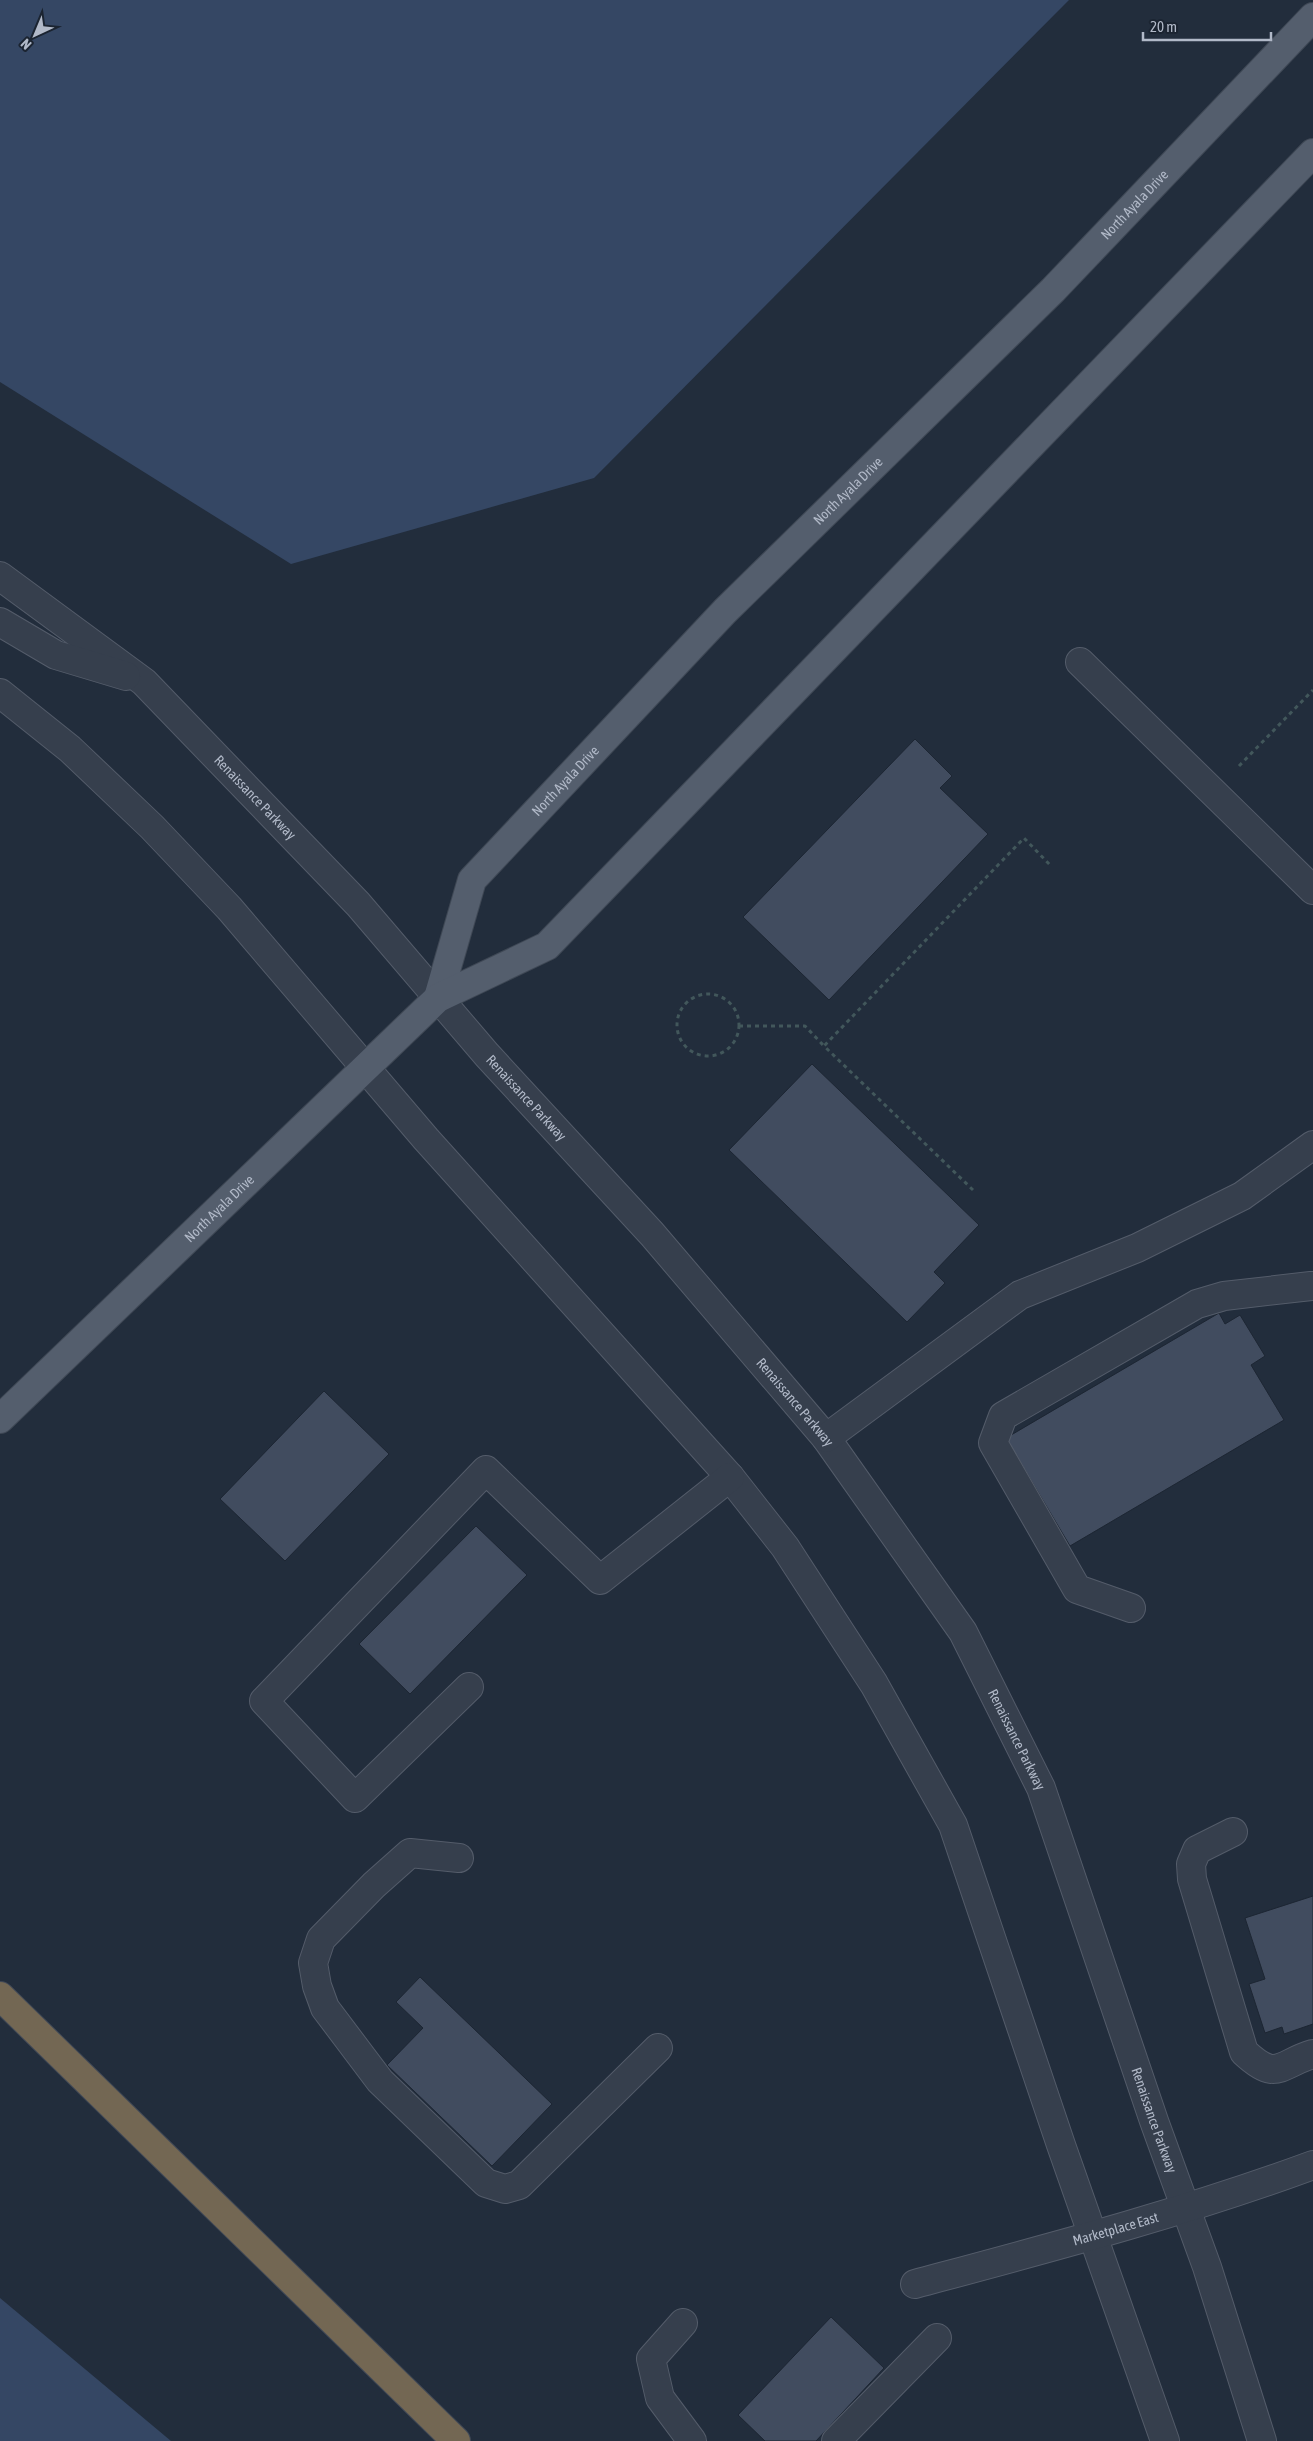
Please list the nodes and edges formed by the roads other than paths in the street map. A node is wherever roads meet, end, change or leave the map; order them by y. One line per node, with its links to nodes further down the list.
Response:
1 (1313, 18): 9 (main road, North Ayala Drive)
2 (1313, 153): 9 (main road, North Ayala Drive)
3 (0, 576): 6 (street, Renaissance Parkway)
4 (0, 622): 6 (street)
5 (1080, 662): 8 (street)
6 (144, 682): 9 (street, Renaissance Parkway)
7 (0, 692): 10 (street)
8 (1313, 890)
9 (438, 998): 10 (main road, North Ayala Drive); 14 (street, Renaissance Parkway)
10 (366, 1067): 13 (main road, North Ayala Drive); 15 (street)
11 (1313, 1145): 14 (street)
12 (1311, 1286): 16 (street)
13 (0, 1418)
14 (826, 1438): 24 (street, Renaissance Parkway)
15 (730, 1477): 17 (street); 25 (street)
16 (1131, 1608)
17 (469, 1687)
18 (1233, 1832): 22 (street)
19 (459, 1858): 21 (street)
20 (0, 1996): 29 (highway)
21 (658, 2048)
22 (1313, 2054)
23 (1313, 2165): 24 (street, Marketplace East)
24 (1185, 2207): 25 (street, Marketplace East); 33 (street, Renaissance Parkway)
25 (1093, 2235): 26 (street, Marketplace East); 32 (street)
26 (915, 2284)
27 (683, 2323): 30 (street)
28 (937, 2338): 31 (street)
29 (456, 2441)
30 (692, 2441)
31 (836, 2441)
32 (1165, 2441)
33 (1262, 2441)

